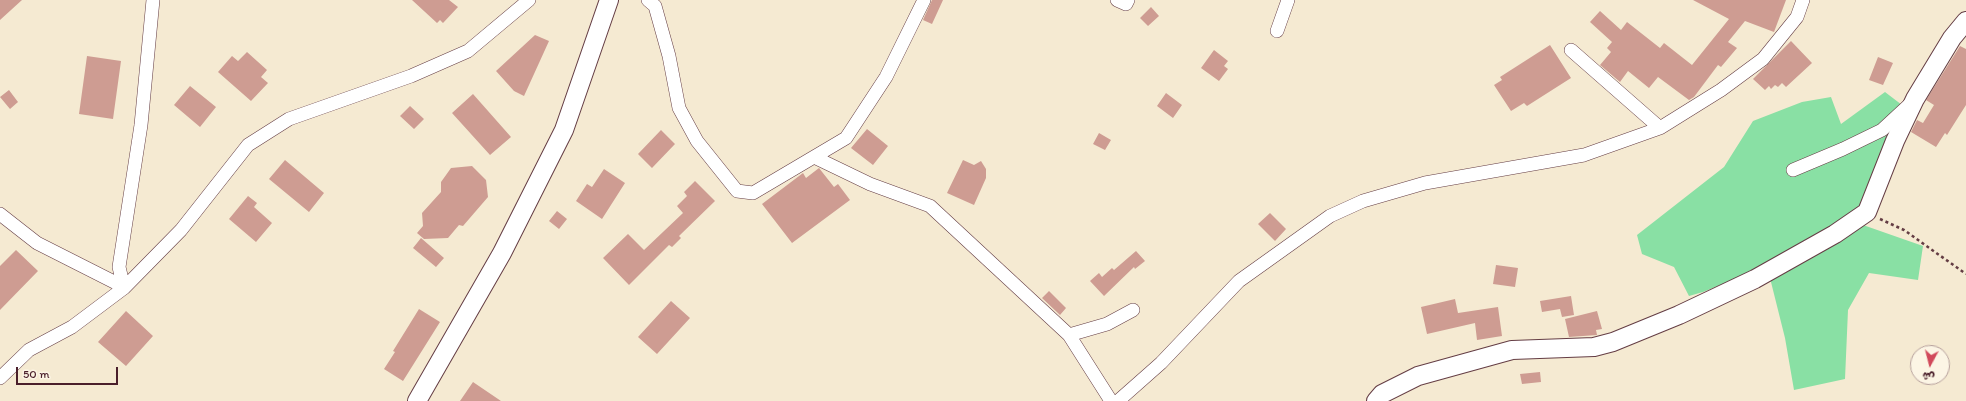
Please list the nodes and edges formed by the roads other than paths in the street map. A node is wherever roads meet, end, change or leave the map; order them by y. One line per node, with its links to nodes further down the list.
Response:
1 (154, 0): 18 (street)
2 (530, 0): 18 (street)
3 (609, 0): 22 (street)
4 (648, 0): 15 (street)
5 (924, 0): 15 (street)
6 (1117, 0): 7 (street)
7 (1128, 0)
8 (1288, 0): 11 (street)
9 (1803, 0): 14 (street)
10 (1966, 21): 13 (street)
11 (1277, 31)
12 (1571, 50): 14 (street)
13 (1915, 99): 16 (street); 25 (street)
14 (1660, 128): 24 (street)
15 (814, 157): 20 (street)
16 (1793, 170)
17 (0, 214): 18 (street)
18 (124, 287): 21 (street)
19 (1134, 310): 20 (street)
20 (1069, 334): 23 (street)
21 (0, 378)
22 (417, 401)
23 (1111, 401)
24 (1118, 401)
25 (1376, 401)

